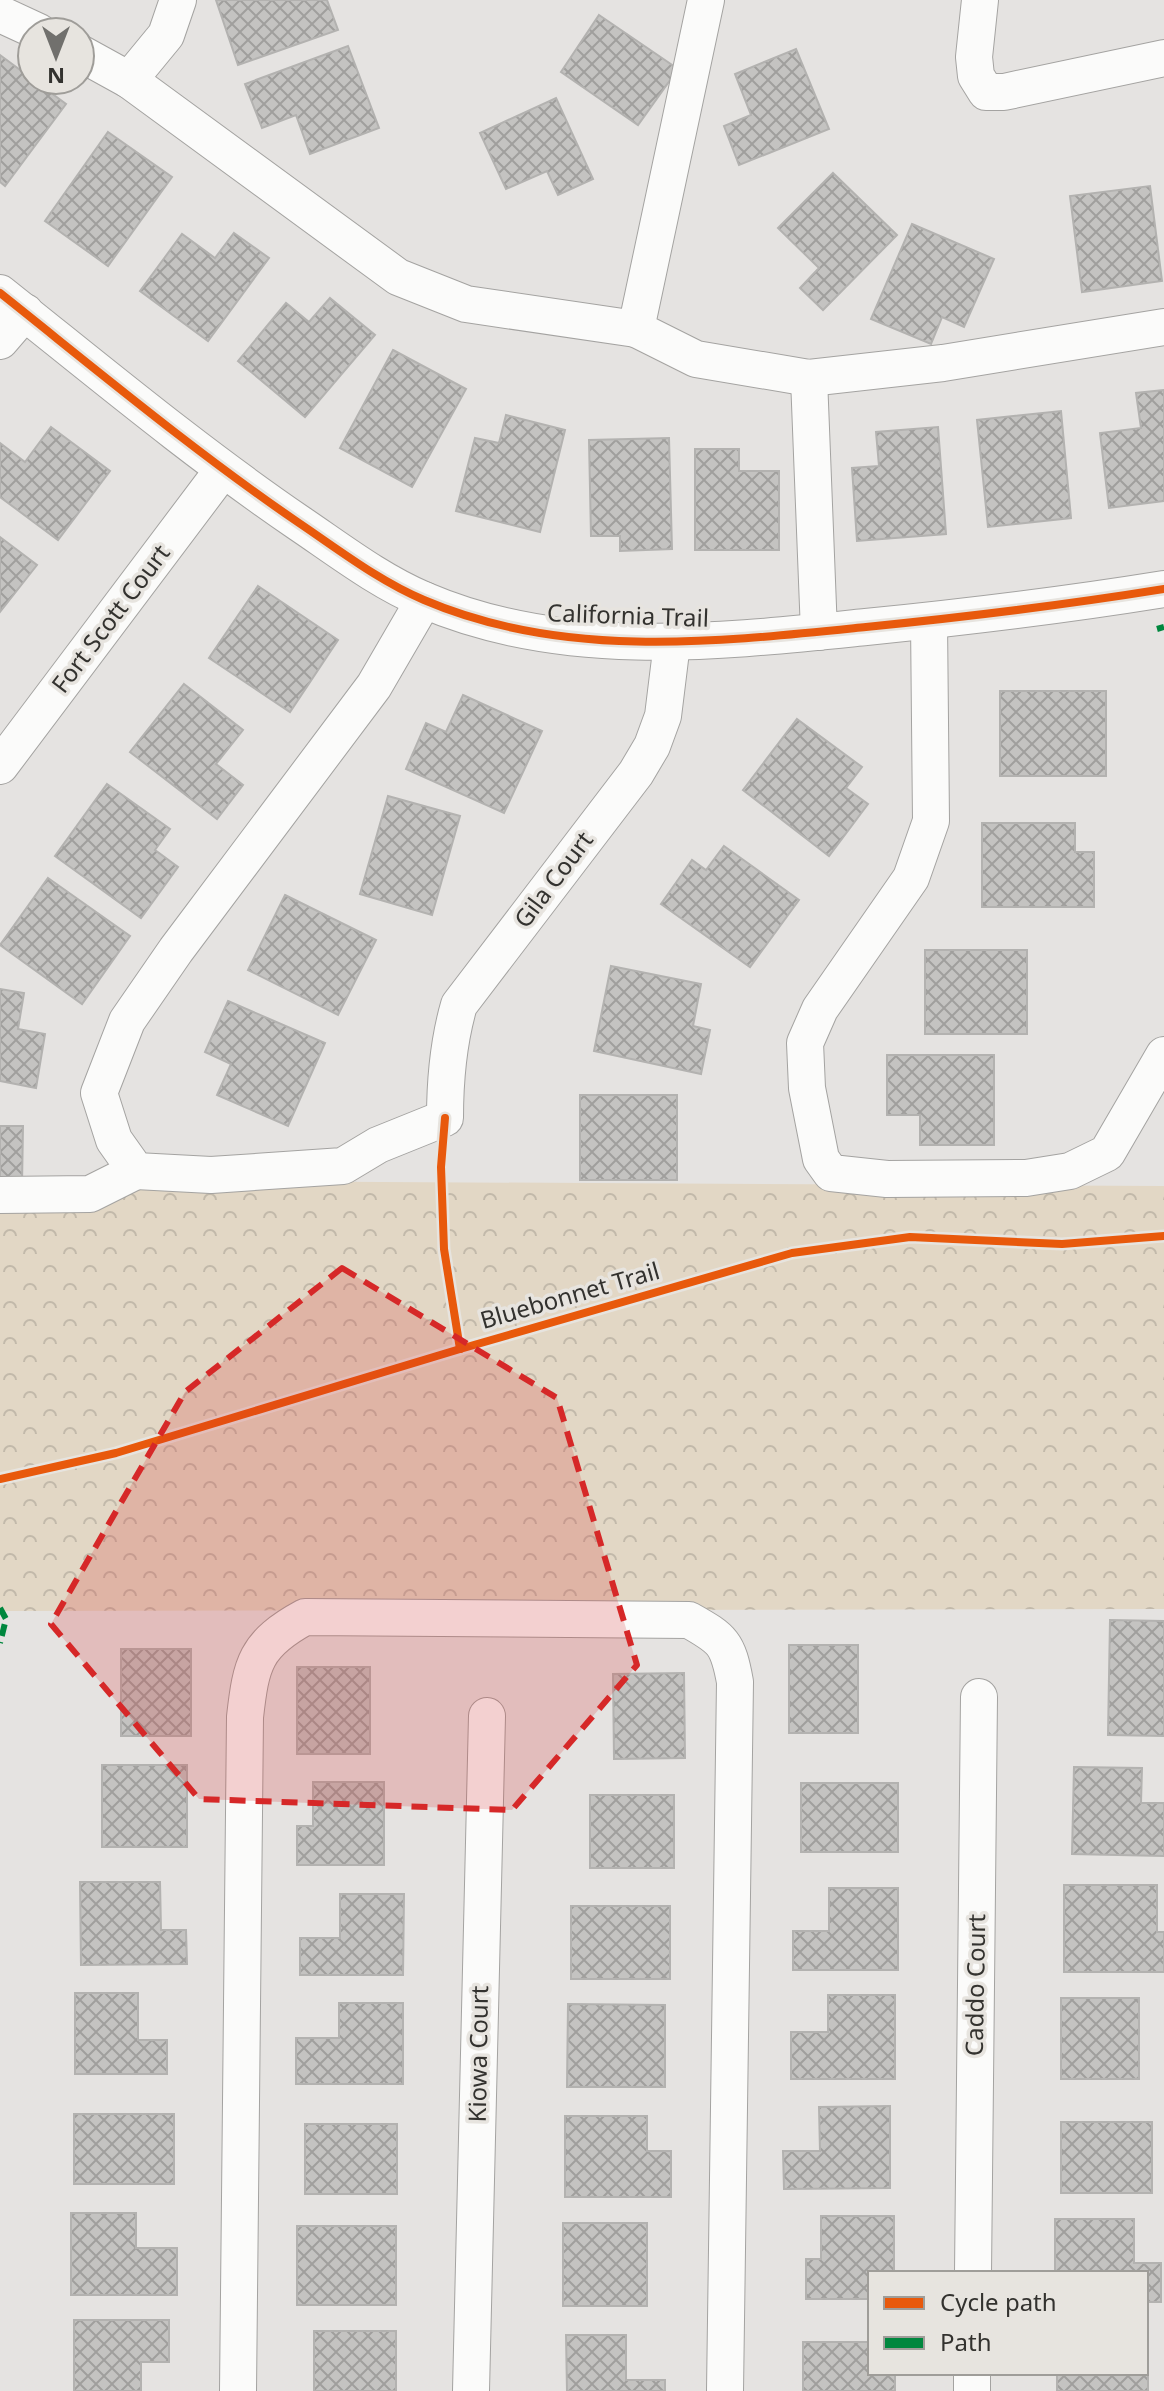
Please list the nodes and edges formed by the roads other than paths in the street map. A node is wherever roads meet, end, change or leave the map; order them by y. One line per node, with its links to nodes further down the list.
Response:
1 (178, 0): 6 (street)
2 (706, 0): 9 (street)
3 (980, 0): 4 (street)
4 (1164, 58)
5 (96, 62): 6 (street)
6 (129, 80): 9 (street)
7 (12, 303): 10 (street); 12 (street, California Trail)
8 (1164, 327): 11 (street)
9 (636, 329): 11 (street)
10 (0, 341)
11 (809, 378): 16 (street)
12 (222, 471): 14 (street, California Trail); 18 (street, Fort Scott Court)
13 (1164, 589): 15 (street, California Trail)
14 (424, 600): 17 (street, California Trail); 20 (street)
15 (929, 621): 16 (street, California Trail); 19 (street)
16 (819, 632): 17 (street, California Trail)
17 (672, 643): 20 (street, Gila Court)
18 (0, 766)
19 (1164, 1055)
20 (136, 1171): 21 (street)
21 (0, 1195)
22 (979, 1697): 24 (street, Caddo Court)
23 (487, 1716): 26 (street, Kiowa Court)
24 (973, 2271)
25 (238, 2391): 27 (street)
26 (471, 2391)
27 (725, 2391)

